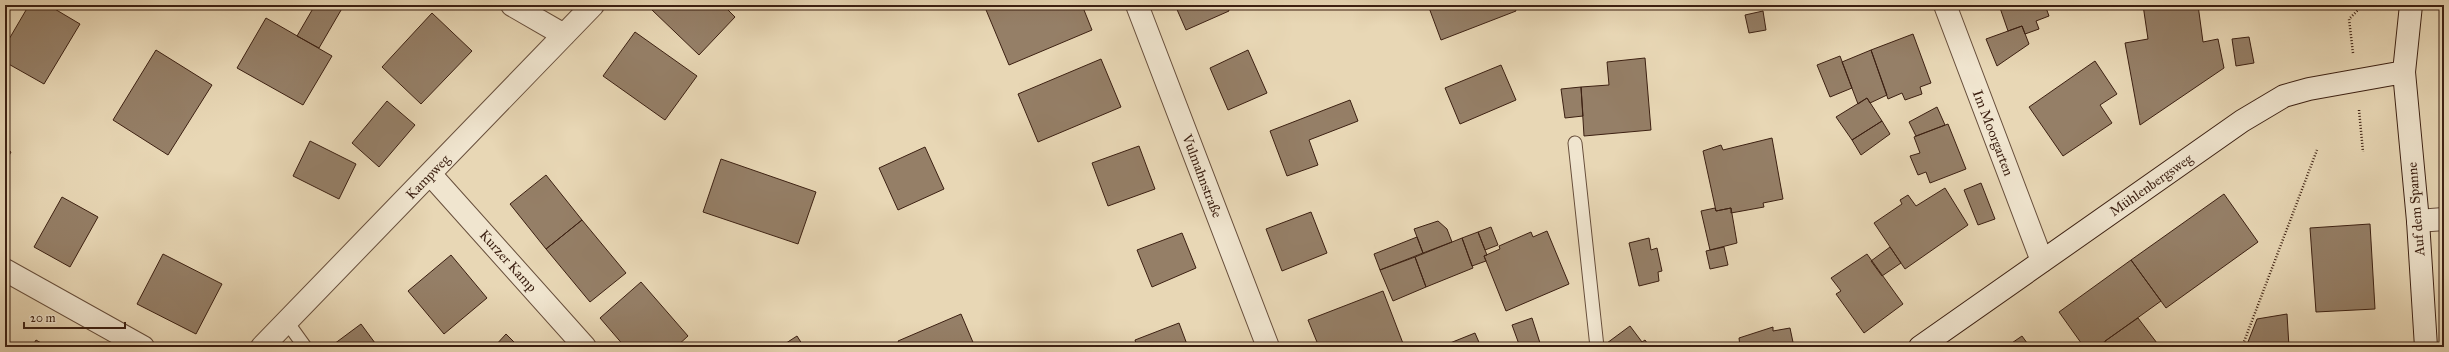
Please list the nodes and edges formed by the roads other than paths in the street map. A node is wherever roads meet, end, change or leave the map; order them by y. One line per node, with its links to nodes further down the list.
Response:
1 (512, 5): 6 (street)
2 (593, 5): 6 (street, Kampweg)
3 (1137, 5): 19 (street, Vulmahnstraße)
4 (1945, 5): 12 (street, Im Moorgarten)
5 (2411, 5): 7 (street, Auf dem Spanne)
6 (564, 35): 9 (street, Kampweg)
7 (2404, 72): 11 (street, Auf dem Spanne); 12 (street, Mühlenbergsweg)
8 (1575, 143): 20 (lane)
9 (431, 175): 14 (street, Kampweg); 18 (street, Kurzer Kamp)
10 (2444, 219): 11 (street)
11 (2418, 221): 22 (street, Auf dem Spanne)
12 (2042, 261): 21 (street, Mühlenbergsweg)
13 (5, 270): 15 (street)
14 (287, 322): 16 (street, Kampweg); 17 (lane)
15 (143, 347)
16 (262, 347)
17 (306, 347)
18 (585, 347)
19 (1268, 347)
20 (1597, 347)
21 (1920, 347)
22 (2426, 347)

